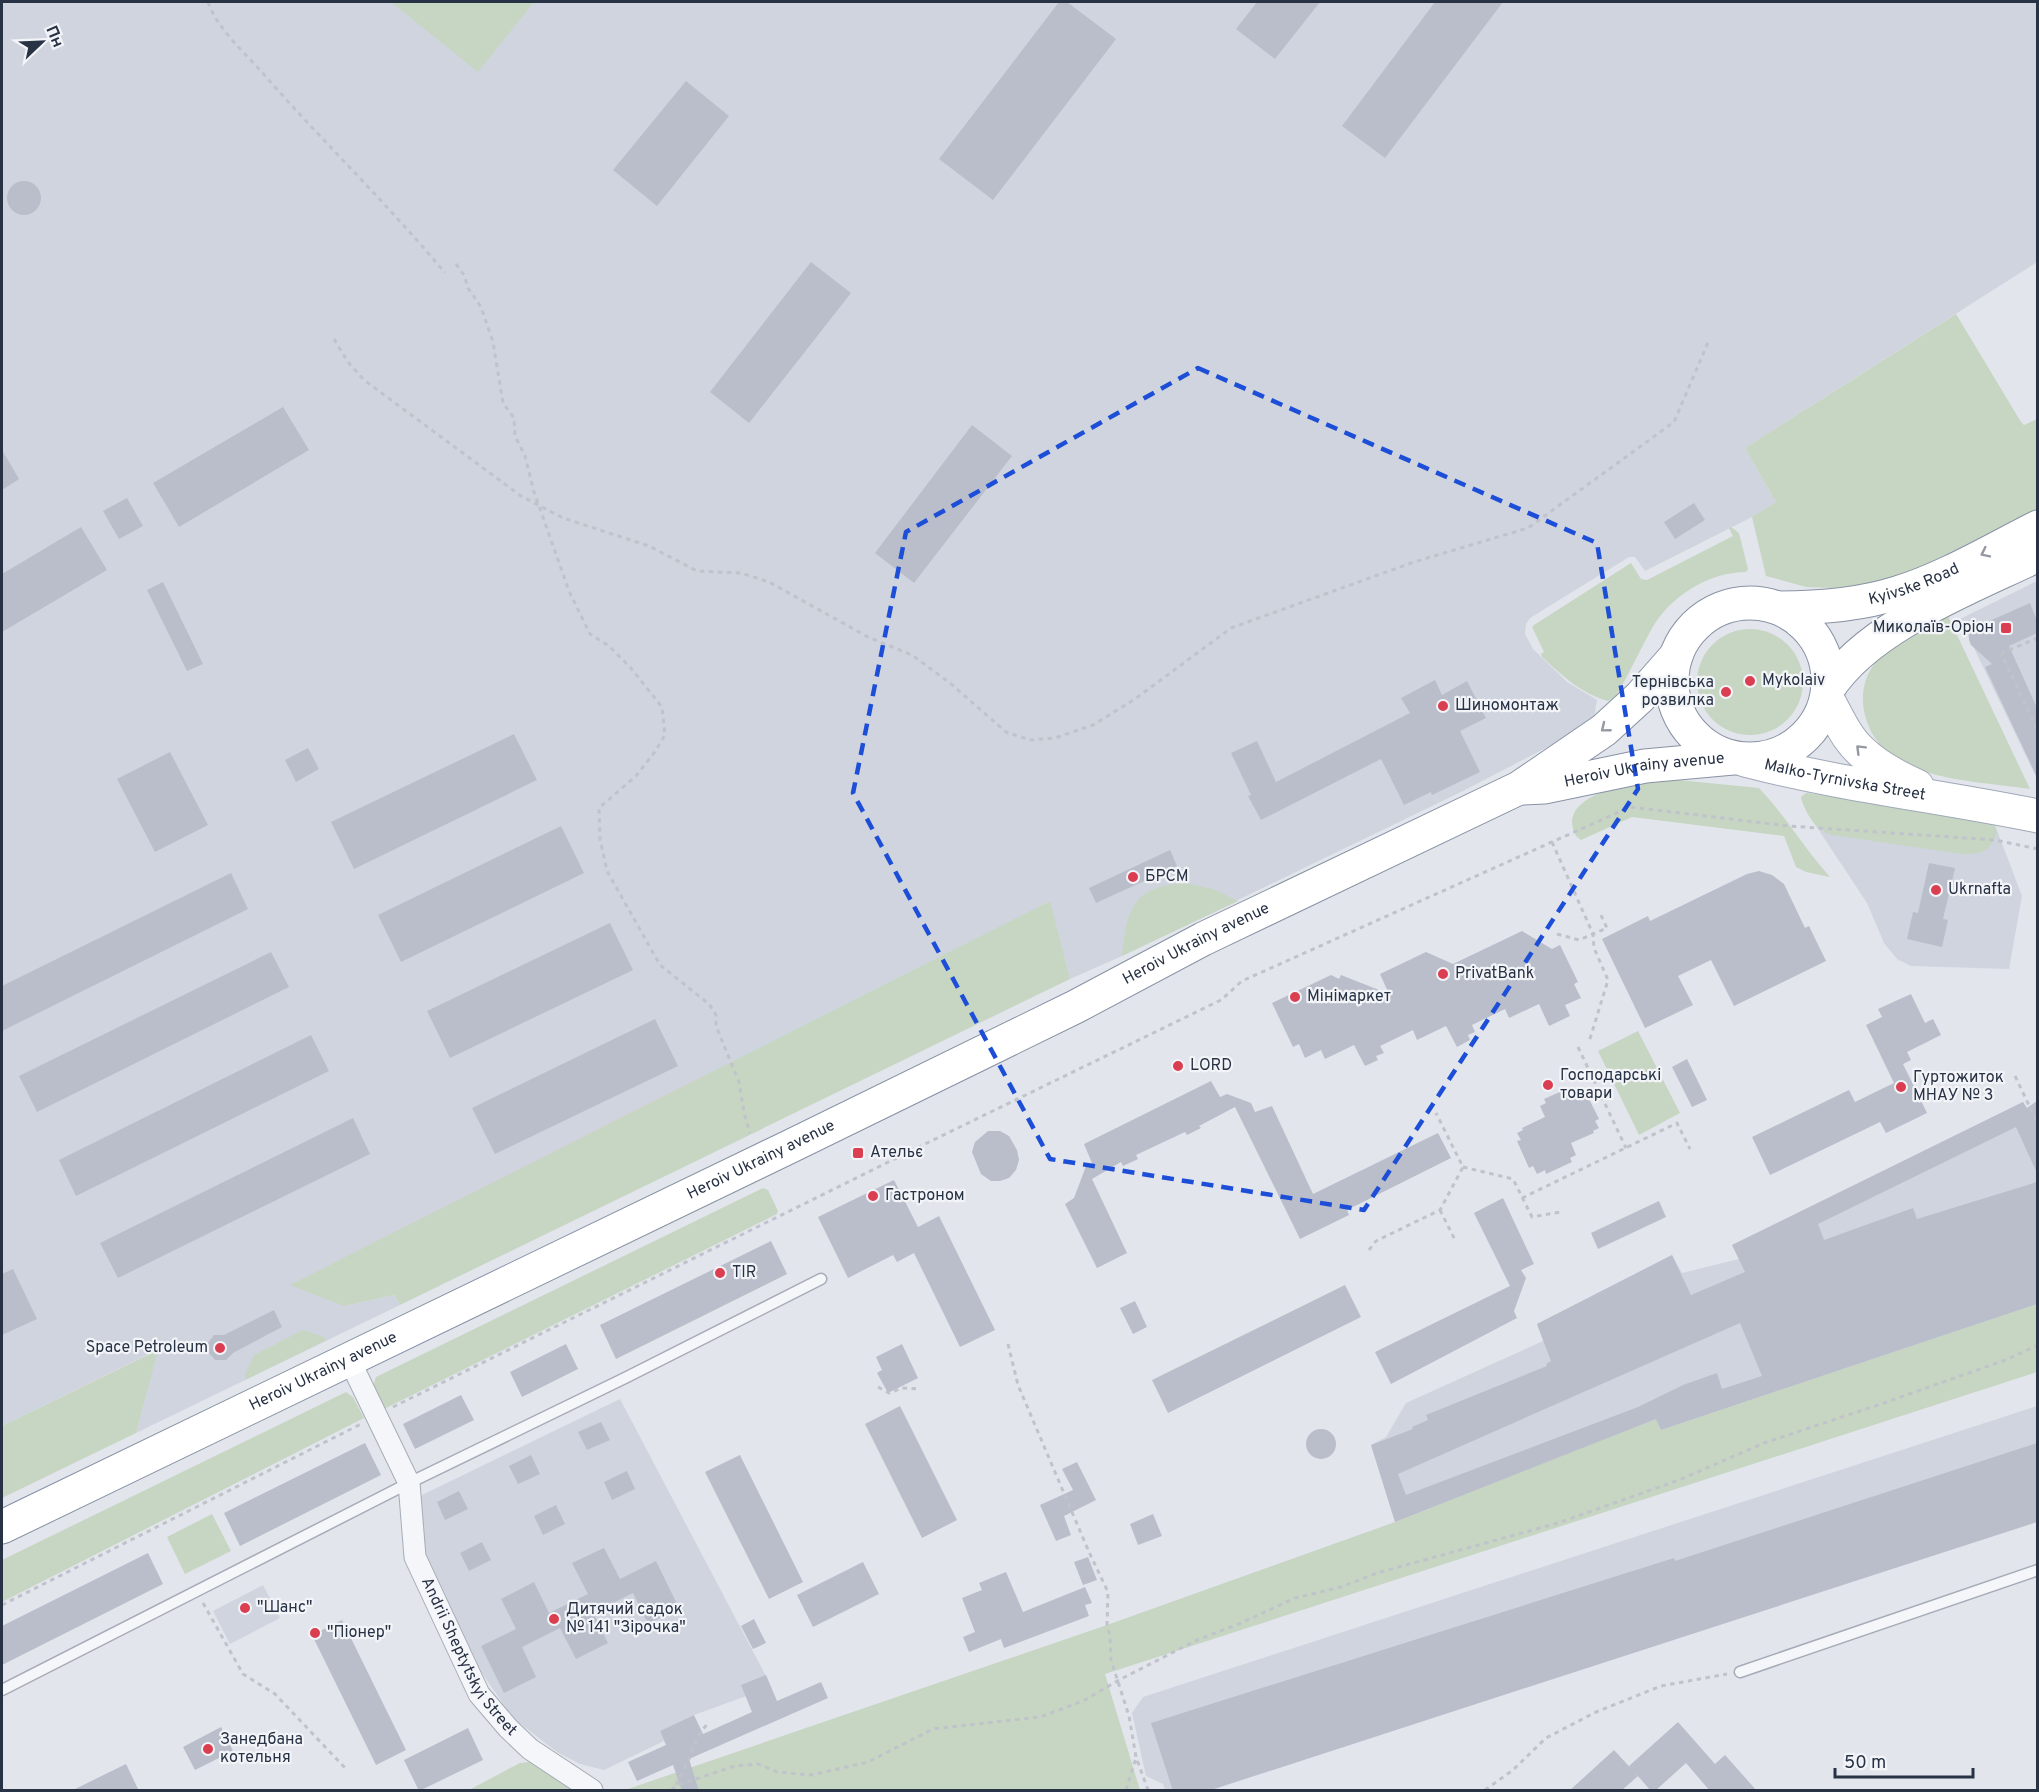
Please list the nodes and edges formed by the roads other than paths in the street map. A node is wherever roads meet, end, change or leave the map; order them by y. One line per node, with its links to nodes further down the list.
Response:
1 (2037, 527): 3 (main road, Kyivske Road, one-way to 3)
2 (2037, 555): 5 (main road, Kyivske Road)
3 (1779, 608): 4 (main road); 5 (main road)
4 (1676, 656): 6 (main road); 7 (main road, Heroiv Ukrainy avenue, one-way to 7)
5 (1828, 694): 6 (main road); 8 (main road, Malko-Tyrnivska Street, one-way to 5)
6 (1739, 759): 7 (main road, Heroiv Ukrainy avenue); 8 (main road, Malko-Tyrnivska Street)
7 (1519, 788): 11 (main road, Heroiv Ukrainy avenue)
8 (1947, 798): 9 (main road, Malko-Tyrnivska Street)
9 (2037, 816)
10 (820, 1279): 12 (lane)
11 (349, 1359): 12 (street); 13 (main road, Heroiv Ukrainy avenue)
12 (408, 1483): 16 (lane); 17 (street, Andrii Sheptytskyi Street)
13 (2, 1527)
14 (2037, 1570): 15 (lane)
15 (1740, 1672)
16 (2, 1690)
17 (592, 1791)

